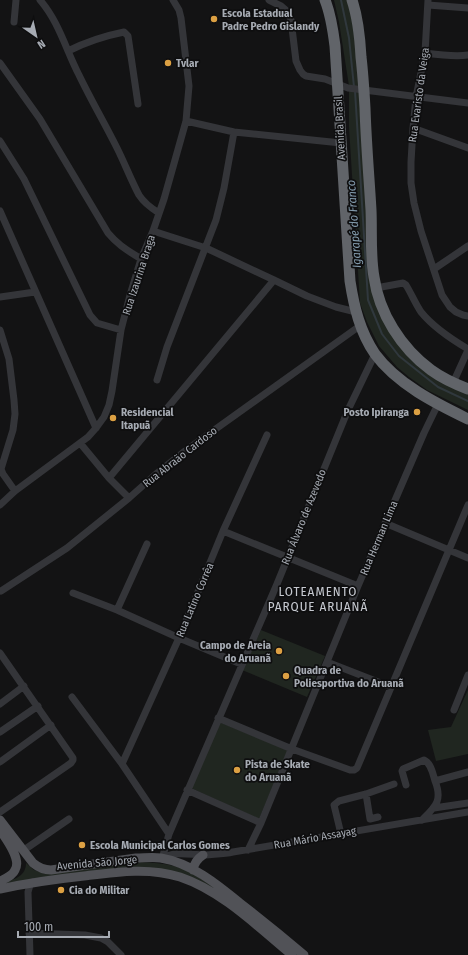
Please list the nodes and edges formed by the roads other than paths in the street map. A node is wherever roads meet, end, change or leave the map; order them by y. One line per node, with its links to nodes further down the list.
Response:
1 (16, 0): 9 (street)
2 (40, 0): 10 (street)
3 (173, 0): 19 (street, Rua Izaurina Braga)
4 (269, 0): 14 (street)
5 (325, 0): 14 (highway, Avenida Brasil)
6 (352, 0): 15 (highway)
7 (428, 3): 8 (street); 11 (street, Rua Evaristo da Veiga)
8 (468, 8)
9 (14, 22)
10 (68, 51): 18 (street); 26 (street)
11 (425, 53): 12 (street); 16 (street, Rua Evaristo da Veiga)
12 (468, 55)
13 (0, 63): 30 (street)
14 (338, 84): 15 (street); 23 (highway, Avenida Brasil)
15 (362, 90): 16 (street); 33 (highway)
16 (416, 97): 17 (street); 20 (street, Rua Evaristo da Veiga)
17 (468, 103)
18 (138, 104)
19 (186, 121): 21 (street); 26 (street, Rua Izaurina Braga)
20 (413, 128): 24 (street); 31 (street, Rua Evaristo da Veiga)
21 (234, 132): 23 (street); 29 (street)
22 (0, 141): 40 (street)
23 (341, 143): 36 (highway, Avenida Brasil)
24 (468, 148)
25 (0, 211): 34 (street)
26 (159, 213): 27 (street, Rua Izaurina Braga)
27 (153, 231): 29 (street); 30 (street, Rua Izaurina Braga)
28 (468, 246): 31 (street)
29 (206, 248): 32 (street); 43 (street)
30 (142, 259): 40 (street, Rua Izaurina Braga)
31 (434, 269): 37 (street, Rua Evaristo da Veiga)
32 (274, 280): 36 (street); 51 (street)
33 (376, 288): 41 (street); 44 (highway)
34 (35, 292): 35 (street); 48 (street)
35 (0, 297)
36 (356, 312): 38 (highway, Avenida Brasil)
37 (468, 316)
38 (360, 325): 42 (highway, Avenida Brasil); 53 (street, Rua Abraão Cardoso)
39 (0, 330): 52 (street)
40 (121, 330): 48 (street, Rua Izaurina Braga)
41 (468, 349): 44 (street)
42 (375, 354): 46 (highway, Avenida Brasil); 60 (street, Rua Álvaro de Azevedo)
43 (157, 380)
44 (453, 383): 45 (highway)
45 (468, 389)
46 (438, 404): 47 (highway, Avenida Brasil); 56 (street, Rua Herman Lima)
47 (468, 419)
48 (96, 428): 50 (street, Rua Izaurina Braga)
49 (267, 435): 57 (street, Rua Latino Corrêa)
50 (80, 443): 51 (street); 52 (street, Rua Izaurina Braga)
51 (109, 478): 53 (street)
52 (15, 491): 54 (street, Rua Izaurina Braga)
53 (129, 498): 63 (street, Rua Abraão Cardoso)
54 (0, 505)
55 (468, 505): 59 (street)
56 (385, 523): 59 (street); 62 (street, Rua Herman Lima)
57 (223, 531): 60 (street); 66 (street, Rua Latino Corrêa)
58 (147, 544): 65 (street)
59 (449, 550): 61 (street); 72 (street)
60 (287, 558): 62 (street); 69 (street, Rua Álvaro de Azevedo)
61 (468, 558)
62 (358, 586): 68 (street, Rua Herman Lima)
63 (1, 591)
64 (73, 593): 65 (street)
65 (117, 610): 66 (street)
66 (179, 638): 69 (street); 82 (street, Rua Latino Corrêa)
67 (1, 657): 71 (street)
68 (327, 662): 72 (street); 80 (street, Rua Herman Lima)
69 (242, 664): 77 (street, Rua Álvaro de Azevedo)
70 (468, 676): 76 (street)
71 (24, 686): 74 (street); 75 (street)
72 (391, 687): 80 (street)
73 (72, 697): 82 (street)
74 (0, 704)
75 (38, 706): 78 (street); 79 (street)
76 (454, 710)
77 (218, 718): 80 (street); 87 (street, Rua Álvaro de Azevedo)
78 (51, 725): 81 (street); 91 (street)
79 (0, 732)
80 (292, 749): 97 (street, Rua Herman Lima)
81 (0, 762)
82 (122, 764): 99 (street)
83 (468, 772): 84 (street)
84 (435, 781): 86 (street); 90 (street)
85 (394, 784): 88 (street)
86 (406, 785)
87 (188, 790): 97 (street); 99 (street, Rua Álvaro de Azevedo)
88 (366, 794): 93 (street); 100 (street)
89 (468, 802): 90 (street)
90 (434, 808): 96 (street)
91 (0, 812)
92 (468, 812): 96 (street, Rua Mário Assayag)
93 (378, 817)
94 (69, 819): 101 (street)
95 (0, 820): 101 (main road)
96 (422, 820): 100 (street, Rua Mário Assayag)
97 (261, 823): 102 (street, Rua Herman Lima)
98 (0, 830): 106 (main road)
99 (169, 834): 104 (street, Rua Álvaro de Azevedo)
100 (341, 834): 102 (street, Rua Mário Assayag)
101 (24, 850): 104 (main road, Avenida São Jorge)
102 (248, 850): 103 (street, Rua Mário Assayag)
103 (203, 855): 104 (street, Rua Mário Assayag); 105 (main road)
104 (162, 858): 105 (main road, Avenida São Jorge)
105 (193, 870): 115 (main road, Avenida São Jorge)
106 (12, 874): 107 (main road); 108 (main road)
107 (0, 878)
108 (0, 881)
109 (33, 882): 110 (main road, Avenida São Jorge); 111 (street); 114 (main road, Avenida São Jorge)
110 (0, 889)
111 (29, 933): 112 (street); 113 (street)
112 (30, 955)
113 (121, 955)
114 (292, 955)
115 (304, 955)

